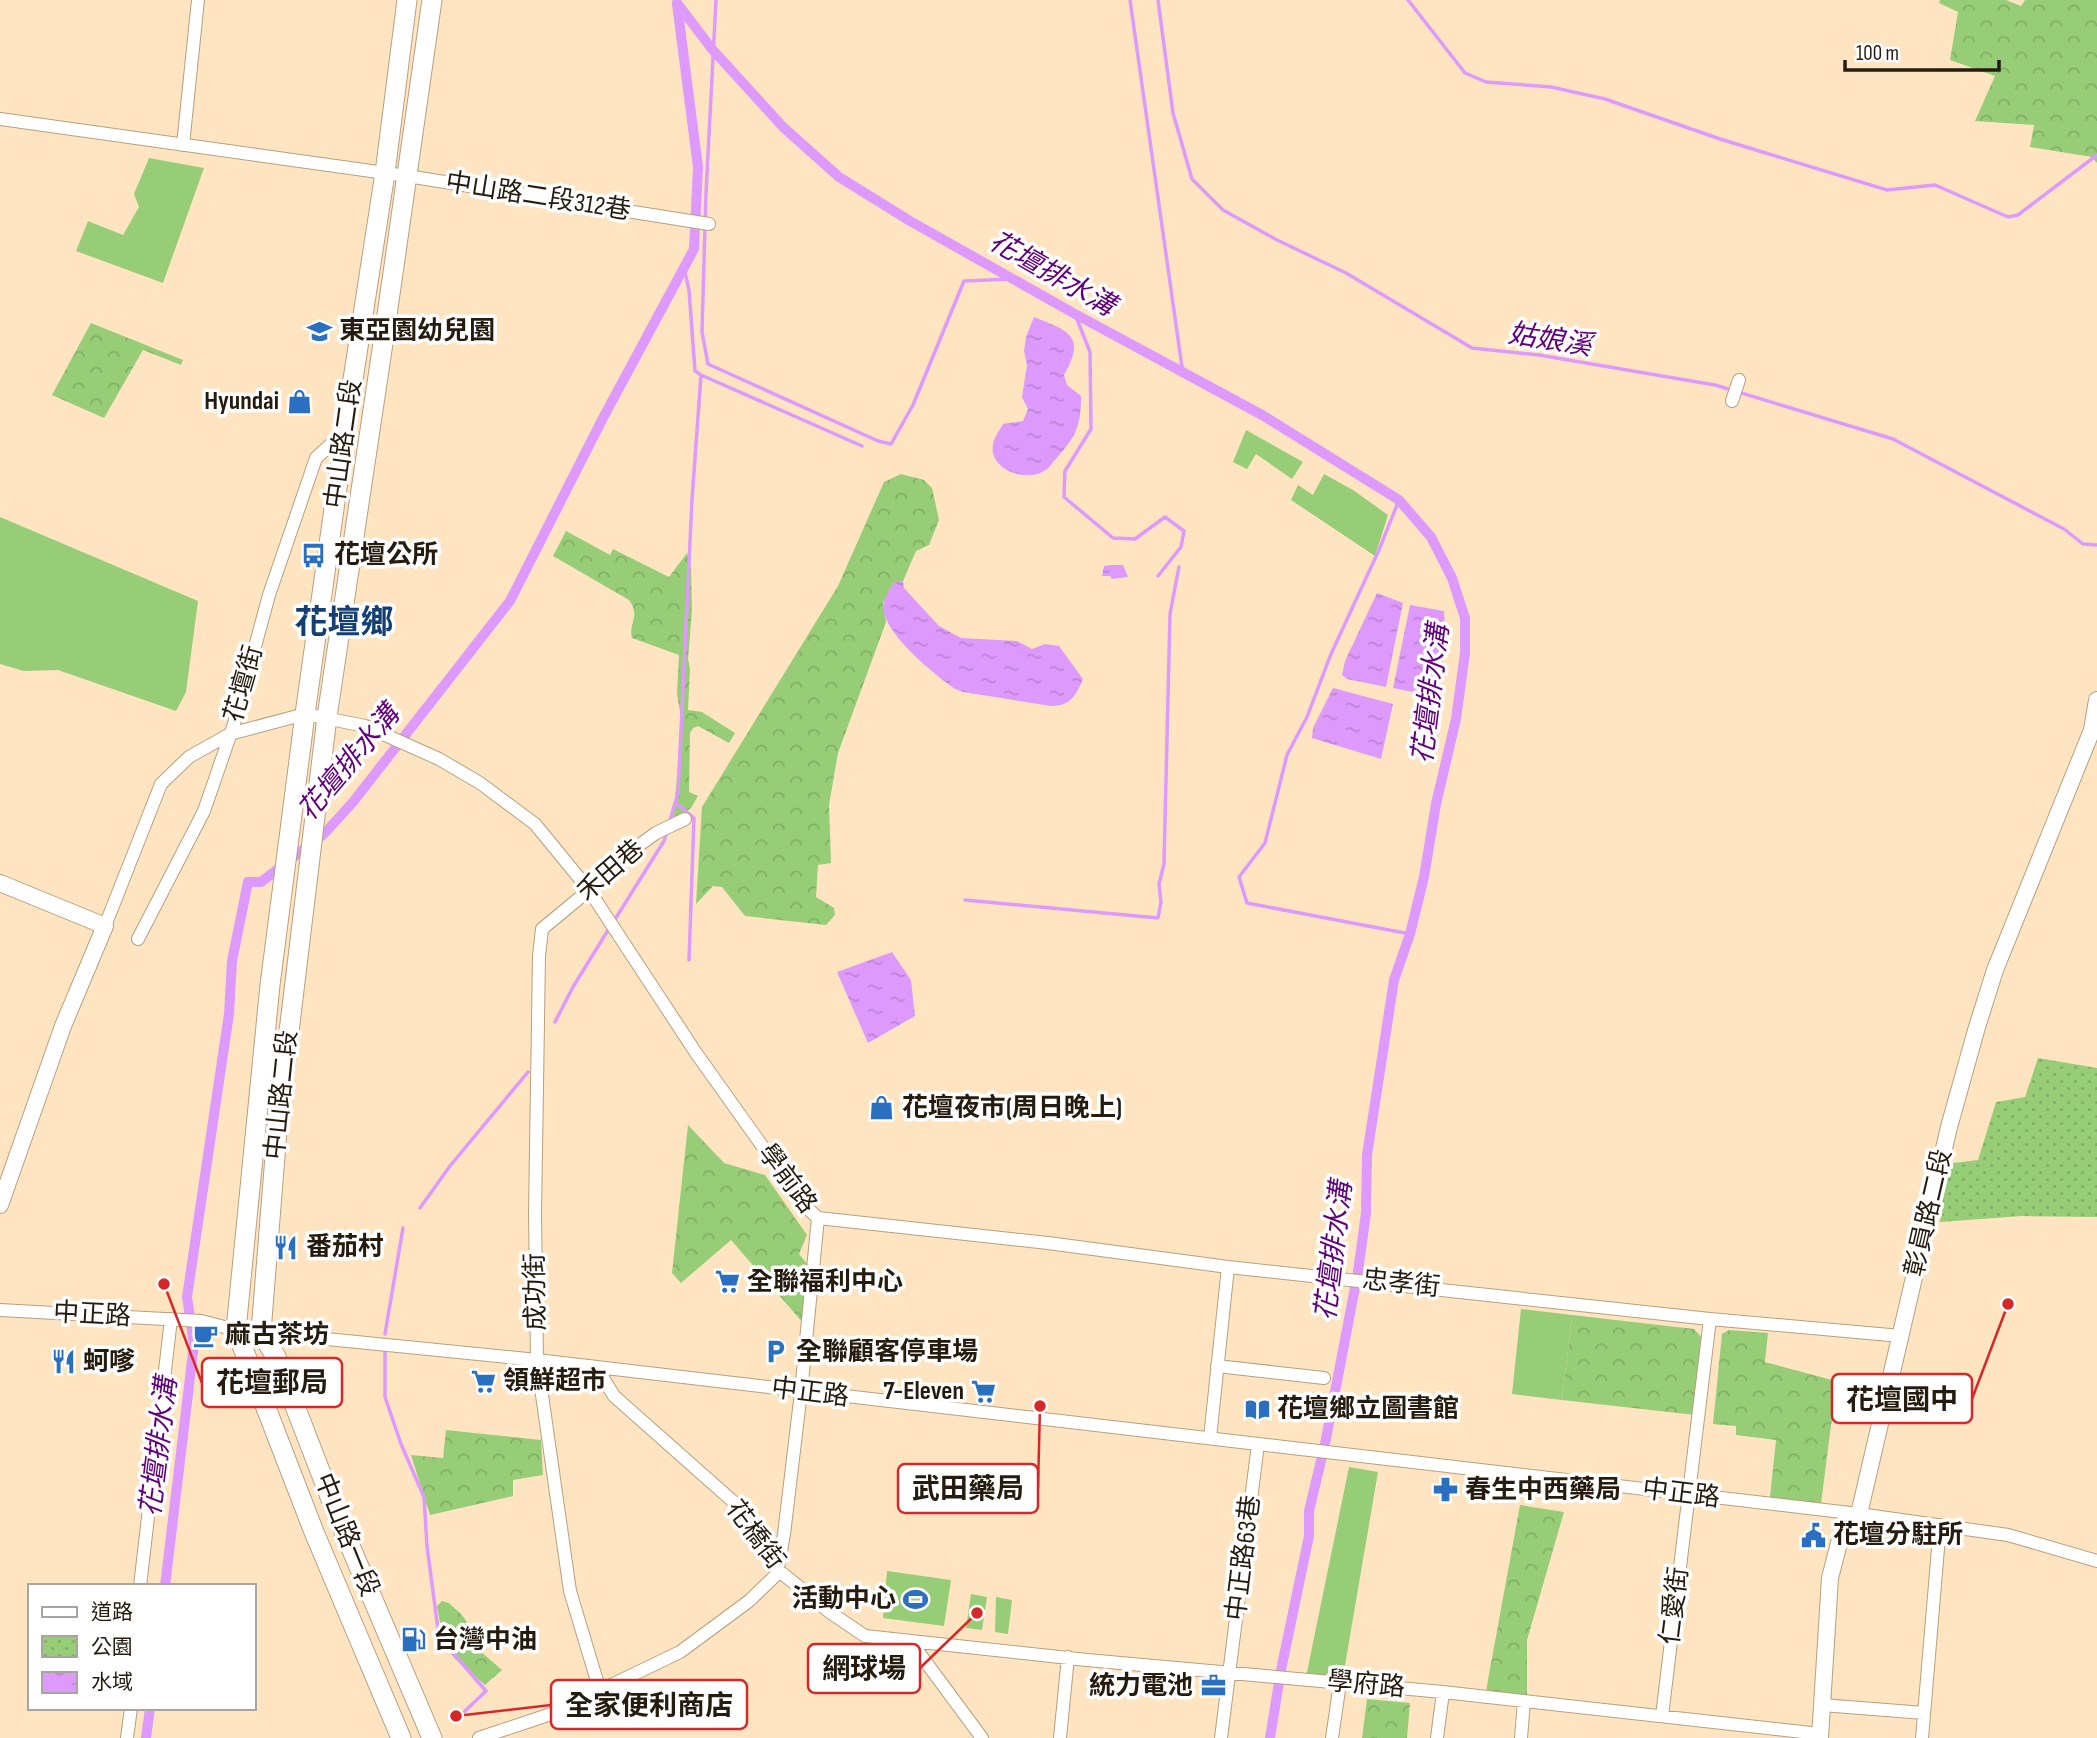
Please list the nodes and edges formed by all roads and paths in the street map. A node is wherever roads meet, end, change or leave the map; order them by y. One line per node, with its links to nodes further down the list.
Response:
1 (198, 0): 5 (street)
2 (407, 0): 6 (main road, 中山路二段)
3 (432, 0): 6 (main road, 中山路二段)
4 (0, 119): 5 (street, 中山路二段312巷)
5 (183, 145): 6 (street, 中山路二段312巷)
6 (396, 174): 7 (street, 中山路二段312巷); 10 (main road, 中山路二段); 13 (main road, 中山路二段)
7 (709, 224)
8 (1738, 380): 9 (street)
9 (1732, 401)
10 (345, 431): 12 (main road, 中山路二段); 14 (street, 花壇街)
11 (2097, 700): 29 (main road, 彰員路二段)
12 (305, 713): 13 (street); 14 (street); 27 (main road, 中山路二段)
13 (327, 717): 17 (street, 學前路); 28 (main road, 中山路二段)
14 (230, 734): 18 (street); 20 (street, 花壇街)
15 (685, 819): 17 (street, 禾田巷)
16 (0, 883): 18 (main road)
17 (589, 890): 19 (street, 禾田巷); 22 (street, 學前路)
18 (105, 926): 21 (main road)
19 (542, 929): 30 (street, 成功街)
20 (138, 939)
21 (0, 1205)
22 (818, 1217): 23 (street, 忠孝街); 34 (street, 學前路)
23 (1228, 1267): 25 (street, 忠孝街); 31 (street)
24 (0, 1310): 26 (street, 中正路)
25 (1710, 1319): 29 (street, 忠孝街); 37 (street, 仁愛街)
26 (177, 1320): 27 (street, 中正路); 42 (street)
27 (236, 1330): 28 (street, 中正路); 56 (main road, 中山路一段)
28 (261, 1332): 30 (street, 中正路); 57 (main road, 中山路一段)
29 (1901, 1336): 38 (main road, 彰員路二段)
30 (537, 1360): 32 (street, 中正路); 47 (street, 成功街)
31 (1217, 1366): 33 (street); 35 (street)
32 (596, 1367): 34 (street, 中正路); 41 (street, 花橋街)
33 (1324, 1378)
34 (801, 1392): 35 (street, 中正路); 41 (street, 學前路)
35 (1210, 1438): 36 (street, 中正路)
36 (1258, 1444): 37 (street, 中正路); 45 (street, 中正路63巷)
37 (1689, 1496): 38 (street, 中正路); 53 (street, 仁愛街)
38 (1859, 1514): 39 (street, 中正路); 50 (main road, 彰員路二段)
39 (1940, 1525): 40 (street, 中正路); 52 (street)
40 (2097, 1560)
41 (778, 1570): 43 (street, 花橋街); 47 (street)
42 (140, 1584)
43 (911, 1642): 44 (street, 學府路); 59 (street)
44 (1068, 1657): 45 (street, 學府路); 60 (street)
45 (1230, 1672): 46 (street, 學府路); 61 (street, 中正路63巷)
46 (1340, 1683): 48 (street, 學府路); 62 (street)
47 (600, 1691): 58 (street)
48 (1443, 1692): 49 (street, 學府路); 63 (street)
49 (1524, 1701): 53 (street, 學府路); 64 (street)
50 (1822, 1705): 52 (street); 54 (main road, 彰員路二段)
51 (131, 1710): 55 (street)
52 (1924, 1713): 65 (street)
53 (1662, 1716): 54 (street, 學府路)
54 (1820, 1736)
55 (127, 1738)
56 (401, 1738)
57 (432, 1738)
58 (479, 1738)
59 (982, 1738)
60 (1060, 1738)
61 (1221, 1738)
62 (1332, 1738)
63 (1437, 1738)
64 (1521, 1738)
65 (1922, 1738)

